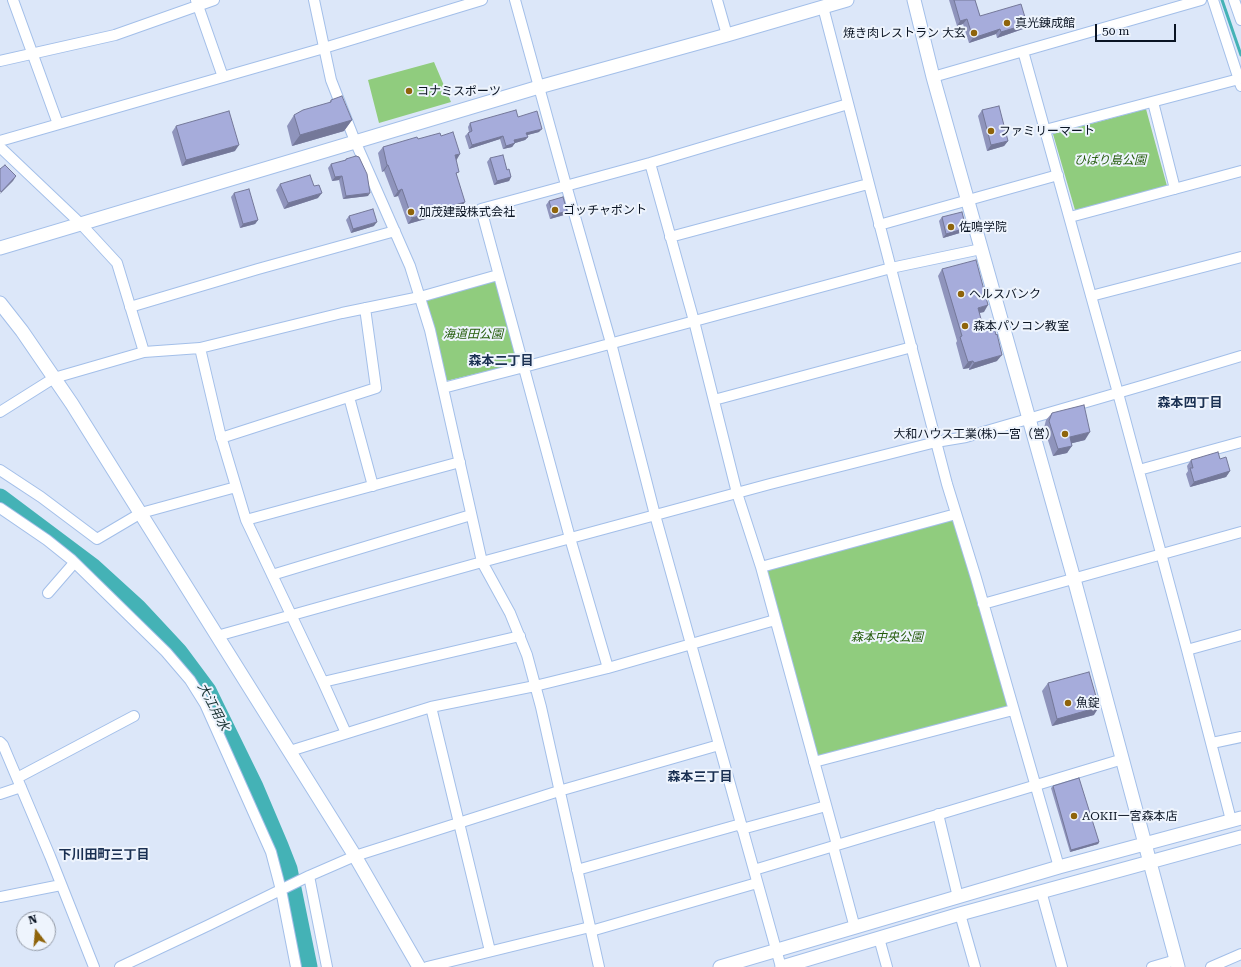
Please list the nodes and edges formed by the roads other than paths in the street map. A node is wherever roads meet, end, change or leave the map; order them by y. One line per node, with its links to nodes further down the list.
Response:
1 (13, 0): 18 (street)
2 (214, 0): 12 (street)
3 (314, 0): 16 (street)
4 (482, 0): 16 (street)
5 (515, 0): 23 (street)
6 (717, 0): 15 (street)
7 (847, 0): 13 (street)
8 (914, 0): 21 (street)
9 (1201, 0): 17 (street)
10 (1213, 0): 22 (street)
11 (1234, 0): 14 (street)
12 (197, 3): 18 (street); 20 (street)
13 (823, 7): 15 (street); 25 (street)
14 (1241, 20)
15 (727, 36): 23 (street)
16 (324, 48): 20 (street); 29 (street)
17 (1024, 51): 21 (street); 27 (street)
18 (32, 54): 19 (street); 26 (street)
19 (0, 61)
20 (223, 77): 26 (street)
21 (933, 77): 37 (street)
22 (1240, 83): 24 (street)
23 (539, 87): 29 (street); 35 (street)
24 (1153, 102): 27 (street); 36 (street)
25 (848, 104): 31 (street); 34 (street)
26 (58, 124): 28 (street)
27 (1045, 130): 33 (street)
28 (0, 141)
29 (355, 141): 39 (street); 41 (street)
30 (0, 147): 39 (street)
31 (650, 163): 35 (street); 42 (street)
32 (1241, 171): 36 (street)
33 (1058, 175): 37 (street); 38 (street)
34 (868, 184): 40 (street); 42 (street)
35 (566, 185): 47 (street); 54 (street)
36 (1175, 189): 38 (street)
37 (967, 201): 40 (street); 44 (street)
38 (1070, 218): 48 (street)
39 (81, 224): 43 (street); 51 (street)
40 (879, 225): 46 (street)
41 (395, 231): 49 (street); 51 (street)
42 (670, 237): 53 (street)
43 (0, 248)
44 (981, 249): 46 (street); 66 (street)
45 (1241, 257): 48 (street)
46 (891, 268): 53 (street); 55 (street)
47 (498, 275): 49 (street); 59 (street)
48 (1091, 296): 62 (street)
49 (420, 297): 52 (street); 61 (street)
50 (0, 303): 60 (street)
51 (130, 307): 57 (street)
52 (365, 308): 56 (street); 63 (street)
53 (694, 321): 54 (street); 64 (street)
54 (611, 344): 59 (street); 80 (street)
55 (912, 347): 64 (street); 68 (street)
56 (200, 348): 57 (street); 67 (street)
57 (144, 352): 60 (street)
58 (1241, 356): 62 (street)
59 (524, 367): 61 (street); 83 (street)
60 (54, 378): 65 (street); 77 (street)
61 (443, 388): 70 (street)
62 (1118, 393): 66 (street); 72 (street)
63 (349, 396): 67 (street); 73 (street)
64 (714, 400): 75 (street)
65 (0, 412)
66 (1029, 419): 68 (street); 89 (street)
67 (221, 438): 74 (street)
68 (936, 442): 75 (street); 78 (street)
69 (1241, 442): 72 (street)
70 (460, 462): 73 (street); 79 (street)
71 (0, 470): 77 (street)
72 (1139, 470): 84 (street)
73 (373, 486): 81 (street)
74 (236, 487): 77 (street); 81 (street)
75 (737, 493): 80 (street); 87 (street)
76 (0, 508): 86 (street)
77 (141, 513): 95 (street)
78 (956, 514): 87 (street); 91 (street)
79 (471, 515): 85 (street); 88 (street)
80 (655, 515): 83 (street); 97 (street)
81 (246, 520): 88 (street)
82 (1241, 532): 84 (street)
83 (570, 538): 85 (street); 99 (street)
84 (1161, 554): 89 (street); 98 (street)
85 (482, 562): 92 (street); 96 (street)
86 (74, 563): 90 (street); 133 (street)
87 (761, 567): 93 (street)
88 (272, 575): 92 (street)
89 (1074, 579): 91 (street); 111 (street)
90 (48, 593)
91 (983, 604): 103 (street)
92 (291, 614): 95 (street); 100 (street)
93 (775, 620): 97 (street); 112 (street)
94 (1241, 635): 98 (street)
95 (218, 636): 110 (street)
96 (520, 636): 100 (street); 101 (street)
97 (691, 644): 99 (street); 109 (street)
98 (1188, 650): 108 (street)
99 (608, 668): 101 (street)
100 (323, 682): 105 (street)
101 (535, 686): 102 (street); 115 (street)
102 (431, 706): 105 (street); 120 (street)
103 (1012, 710): 112 (street); 114 (street)
104 (134, 716): 113 (street)
105 (346, 733): 110 (street)
106 (1241, 736): 108 (street)
107 (0, 742): 113 (street)
108 (1212, 744): 119 (street)
109 (719, 745): 115 (street); 121 (street)
110 (290, 751): 125 (street)
111 (1123, 759): 114 (street); 123 (street)
112 (814, 762): 117 (street)
113 (19, 782): 116 (street); 132 (street)
114 (1034, 785): 118 (street); 127 (street)
115 (559, 792): 120 (street); 128 (street)
116 (0, 794)
117 (826, 806): 121 (street); 124 (street)
118 (938, 814): 124 (street); 136 (street)
119 (1236, 819): 123 (street)
120 (460, 823): 125 (street); 141 (street)
121 (742, 826): 128 (street); 129 (street)
122 (1241, 837): 126 (street)
123 (1145, 844): 126 (street); 127 (street)
124 (835, 845): 129 (street); 138 (street)
125 (355, 856): 130 (street); 149 (street)
126 (1150, 861): 134 (street); 144 (street)
127 (1059, 867): 136 (street)
128 (577, 870): 139 (street)
129 (754, 870): 131 (street)
130 (306, 877): 133 (street); 148 (street)
131 (757, 883): 139 (street); 142 (street)
132 (61, 885): 135 (street); 145 (street)
133 (282, 890): 146 (street); 147 (street)
134 (1041, 891): 137 (street); 156 (street)
135 (0, 897)
136 (958, 898): 138 (street)
137 (960, 914): 140 (street); 155 (street)
138 (855, 928): 142 (street)
139 (591, 929): 141 (street); 151 (street)
140 (879, 938): 153 (street); 154 (street)
141 (490, 951): 150 (street)
142 (776, 951): 152 (street); 153 (street)
143 (1241, 954): 158 (street)
144 (1177, 963): 157 (street)
145 (94, 967)
146 (120, 967)
147 (296, 967)
148 (327, 967)
149 (419, 967)
150 (427, 967)
151 (599, 967)
152 (720, 967)
153 (782, 967)
154 (887, 967)
155 (975, 967)
156 (1062, 967)
157 (1152, 967)
158 (1211, 967)

